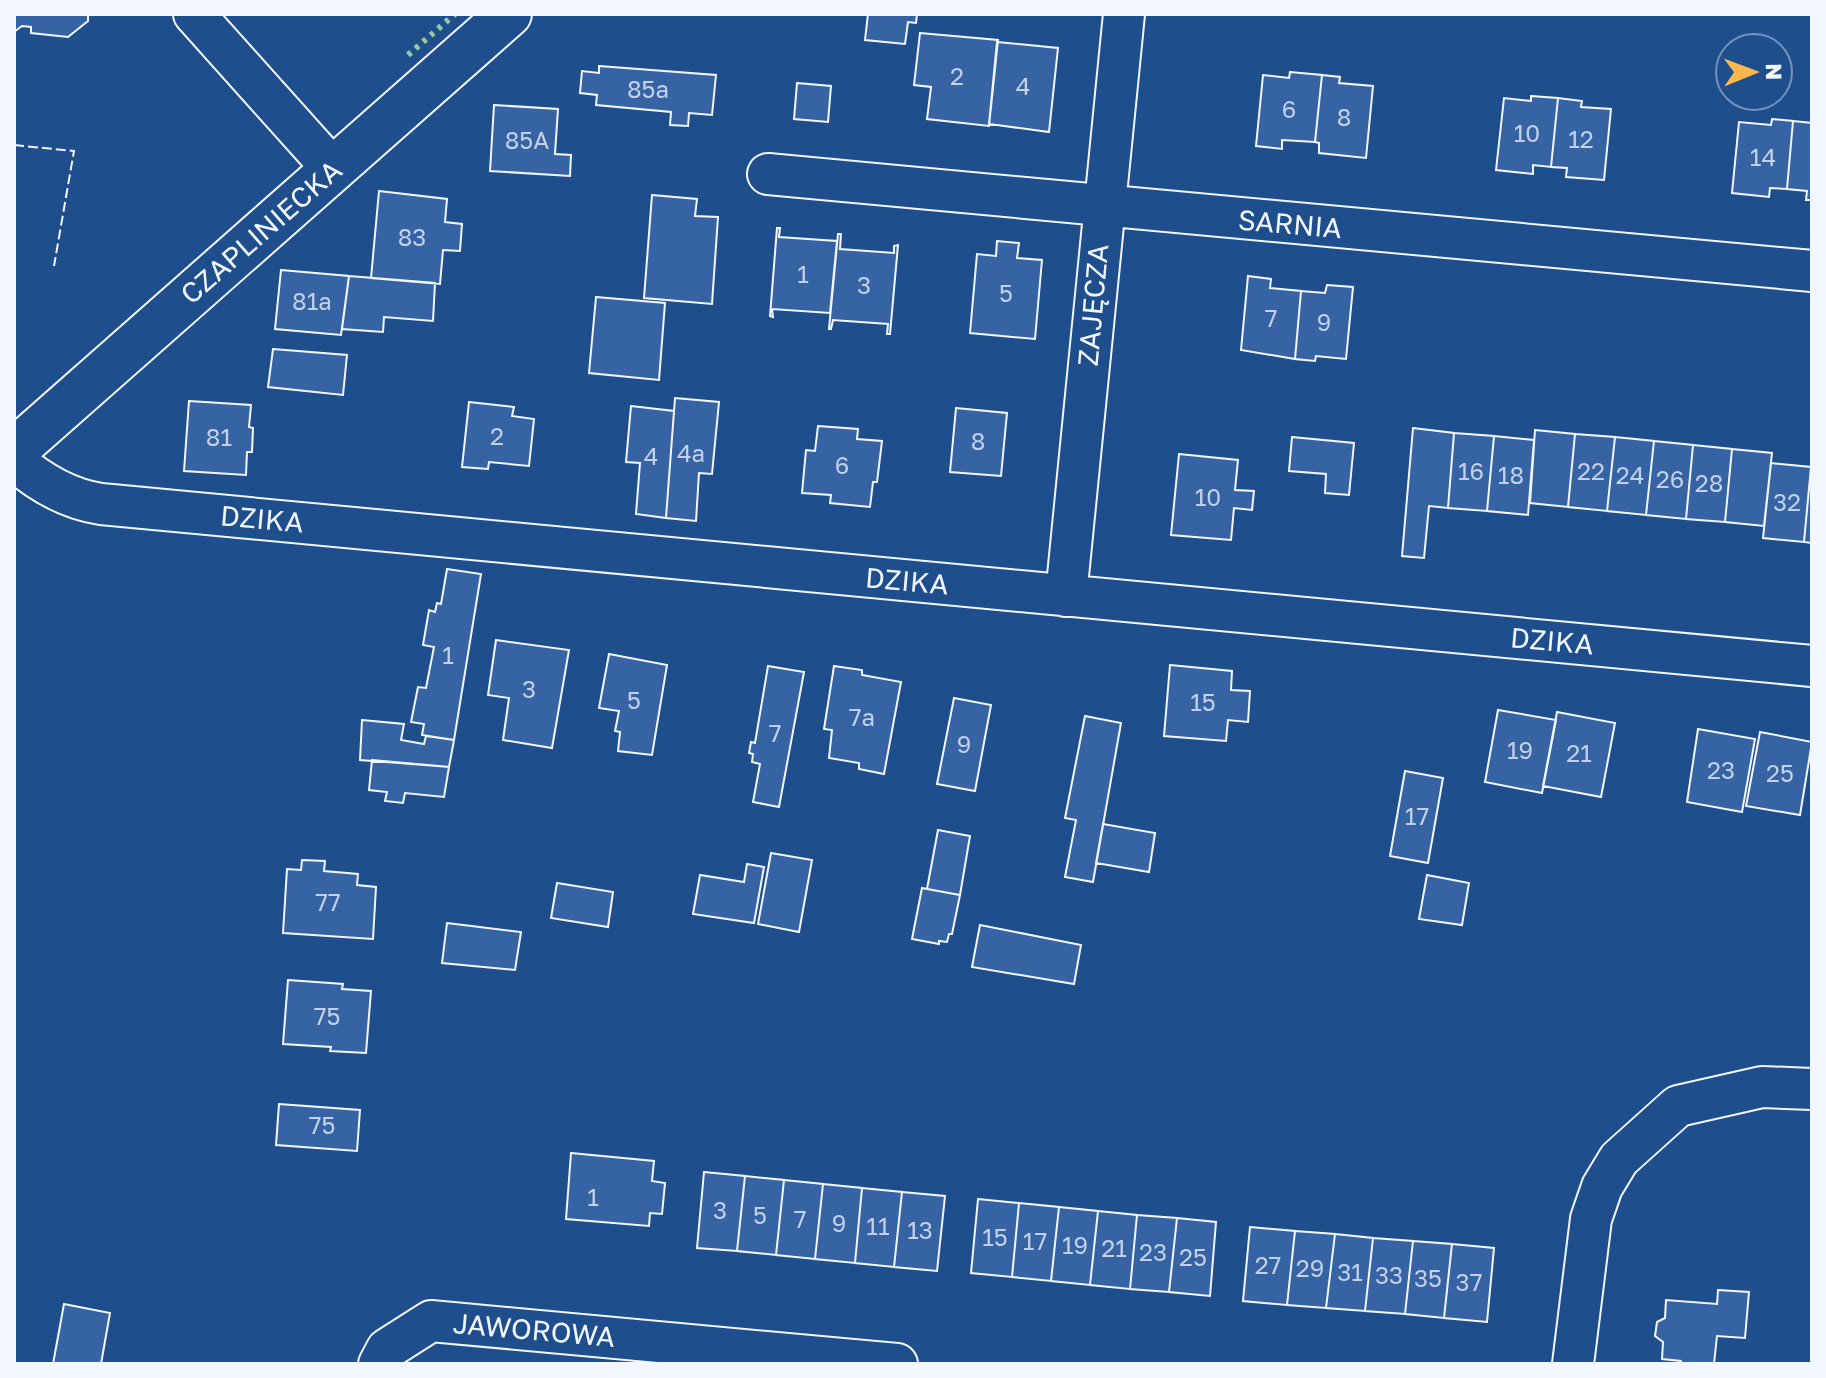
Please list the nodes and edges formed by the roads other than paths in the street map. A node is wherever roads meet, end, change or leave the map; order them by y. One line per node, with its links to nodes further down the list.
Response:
1 (194, 14): 4 (street)
2 (509, 14): 4 (main road, CZAPLINIECKA)
3 (1124, 14): 6 (street, ZAJĘCZA)
4 (332, 168): 8 (main road, CZAPLINIECKA)
5 (768, 174): 6 (street, SARNIA)
6 (1103, 206): 7 (street, SARNIA); 10 (street, ZAJĘCZA)
7 (1812, 271)
8 (14, 451)
9 (14, 460): 10 (street, DZIKA)
10 (1066, 596): 11 (street, DZIKA)
11 (1812, 666)
12 (1812, 1089): 15 (street)
13 (379, 1364): 14 (street, JAWOROWA)
14 (897, 1364)
15 (1573, 1364)

